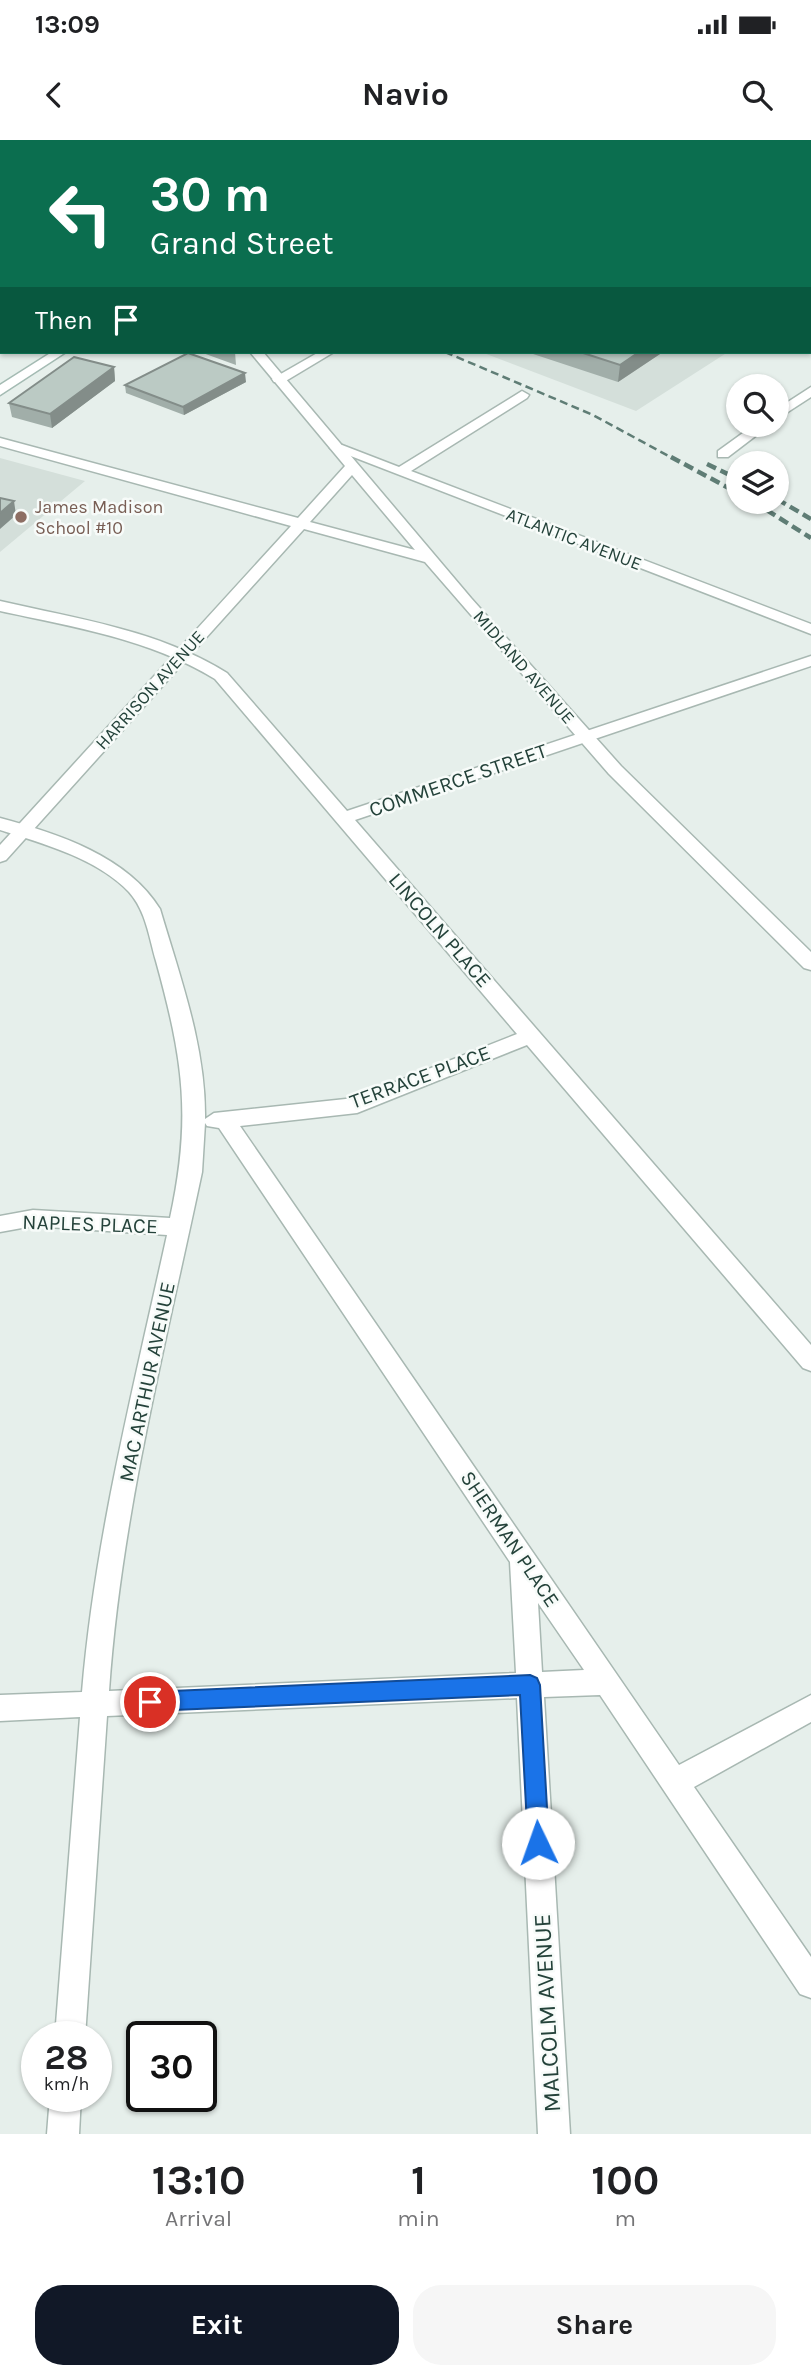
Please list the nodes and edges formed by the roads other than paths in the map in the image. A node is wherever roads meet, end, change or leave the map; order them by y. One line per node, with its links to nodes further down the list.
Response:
1 (57, 354): 5 (street)
2 (259, 354): 4 (street, MIDLAND AVENUE)
3 (324, 354): 4 (street)
4 (279, 379): 11 (street, MIDLAND AVENUE)
5 (0, 391)
6 (811, 391): 8 (street)
7 (522, 395): 14 (street)
8 (789, 407)
9 (746, 437): 12 (street)
10 (0, 442): 15 (street)
11 (337, 448): 13 (street, MIDLAND AVENUE); 14 (street, ATLANTIC AVENUE)
12 (723, 454)
13 (353, 466): 15 (street, HARRISON AVENUE); 16 (street, MIDLAND AVENUE)
14 (400, 472): 18 (street, ATLANTIC AVENUE)
15 (300, 524): 16 (street); 19 (street, HARRISON AVENUE)
16 (431, 559): 21 (street, MIDLAND AVENUE)
17 (0, 606): 19 (street, LINCOLN PLACE)
18 (811, 629)
19 (183, 653): 22 (street, LINCOLN PLACE); 24 (street, HARRISON AVENUE)
20 (811, 661): 21 (street, COMMERCE STREET)
21 (585, 737): 22 (street, COMMERCE STREET); 26 (street, MIDLAND AVENUE)
22 (343, 818): 27 (street, LINCOLN PLACE)
23 (0, 824): 24 (street, MAC ARTHUR AVENUE)
24 (24, 831): 25 (street, HARRISON AVENUE); 29 (street, MAC ARTHUR AVENUE)
25 (0, 856)
26 (811, 963)
27 (531, 1036): 28 (street, TERRACE PLACE); 32 (street, LINCOLN PLACE)
28 (225, 1120): 29 (street); 33 (street, SHERMAN PLACE)
29 (195, 1123): 31 (street, MAC ARTHUR AVENUE)
30 (0, 1224): 31 (street, NAPLES PLACE)
31 (179, 1227): 36 (street, MAC ARTHUR AVENUE)
32 (811, 1361)
33 (523, 1557): 34 (street, SHERMAN PLACE); 35 (street, MALCOLM AVENUE)
34 (607, 1682): 35 (street); 39 (street, SHERMAN PLACE)
35 (530, 1685): 36 (street); 44 (street, MALCOLM AVENUE)
36 (95, 1704): 37 (street); 41 (street, MAC ARTHUR AVENUE)
37 (0, 1708)
38 (811, 1708): 39 (street)
39 (675, 1782): 40 (street, SHERMAN PLACE)
40 (811, 1983)
41 (72, 2021)
42 (65, 2112): 43 (street)
43 (63, 2134)
44 (554, 2134)

